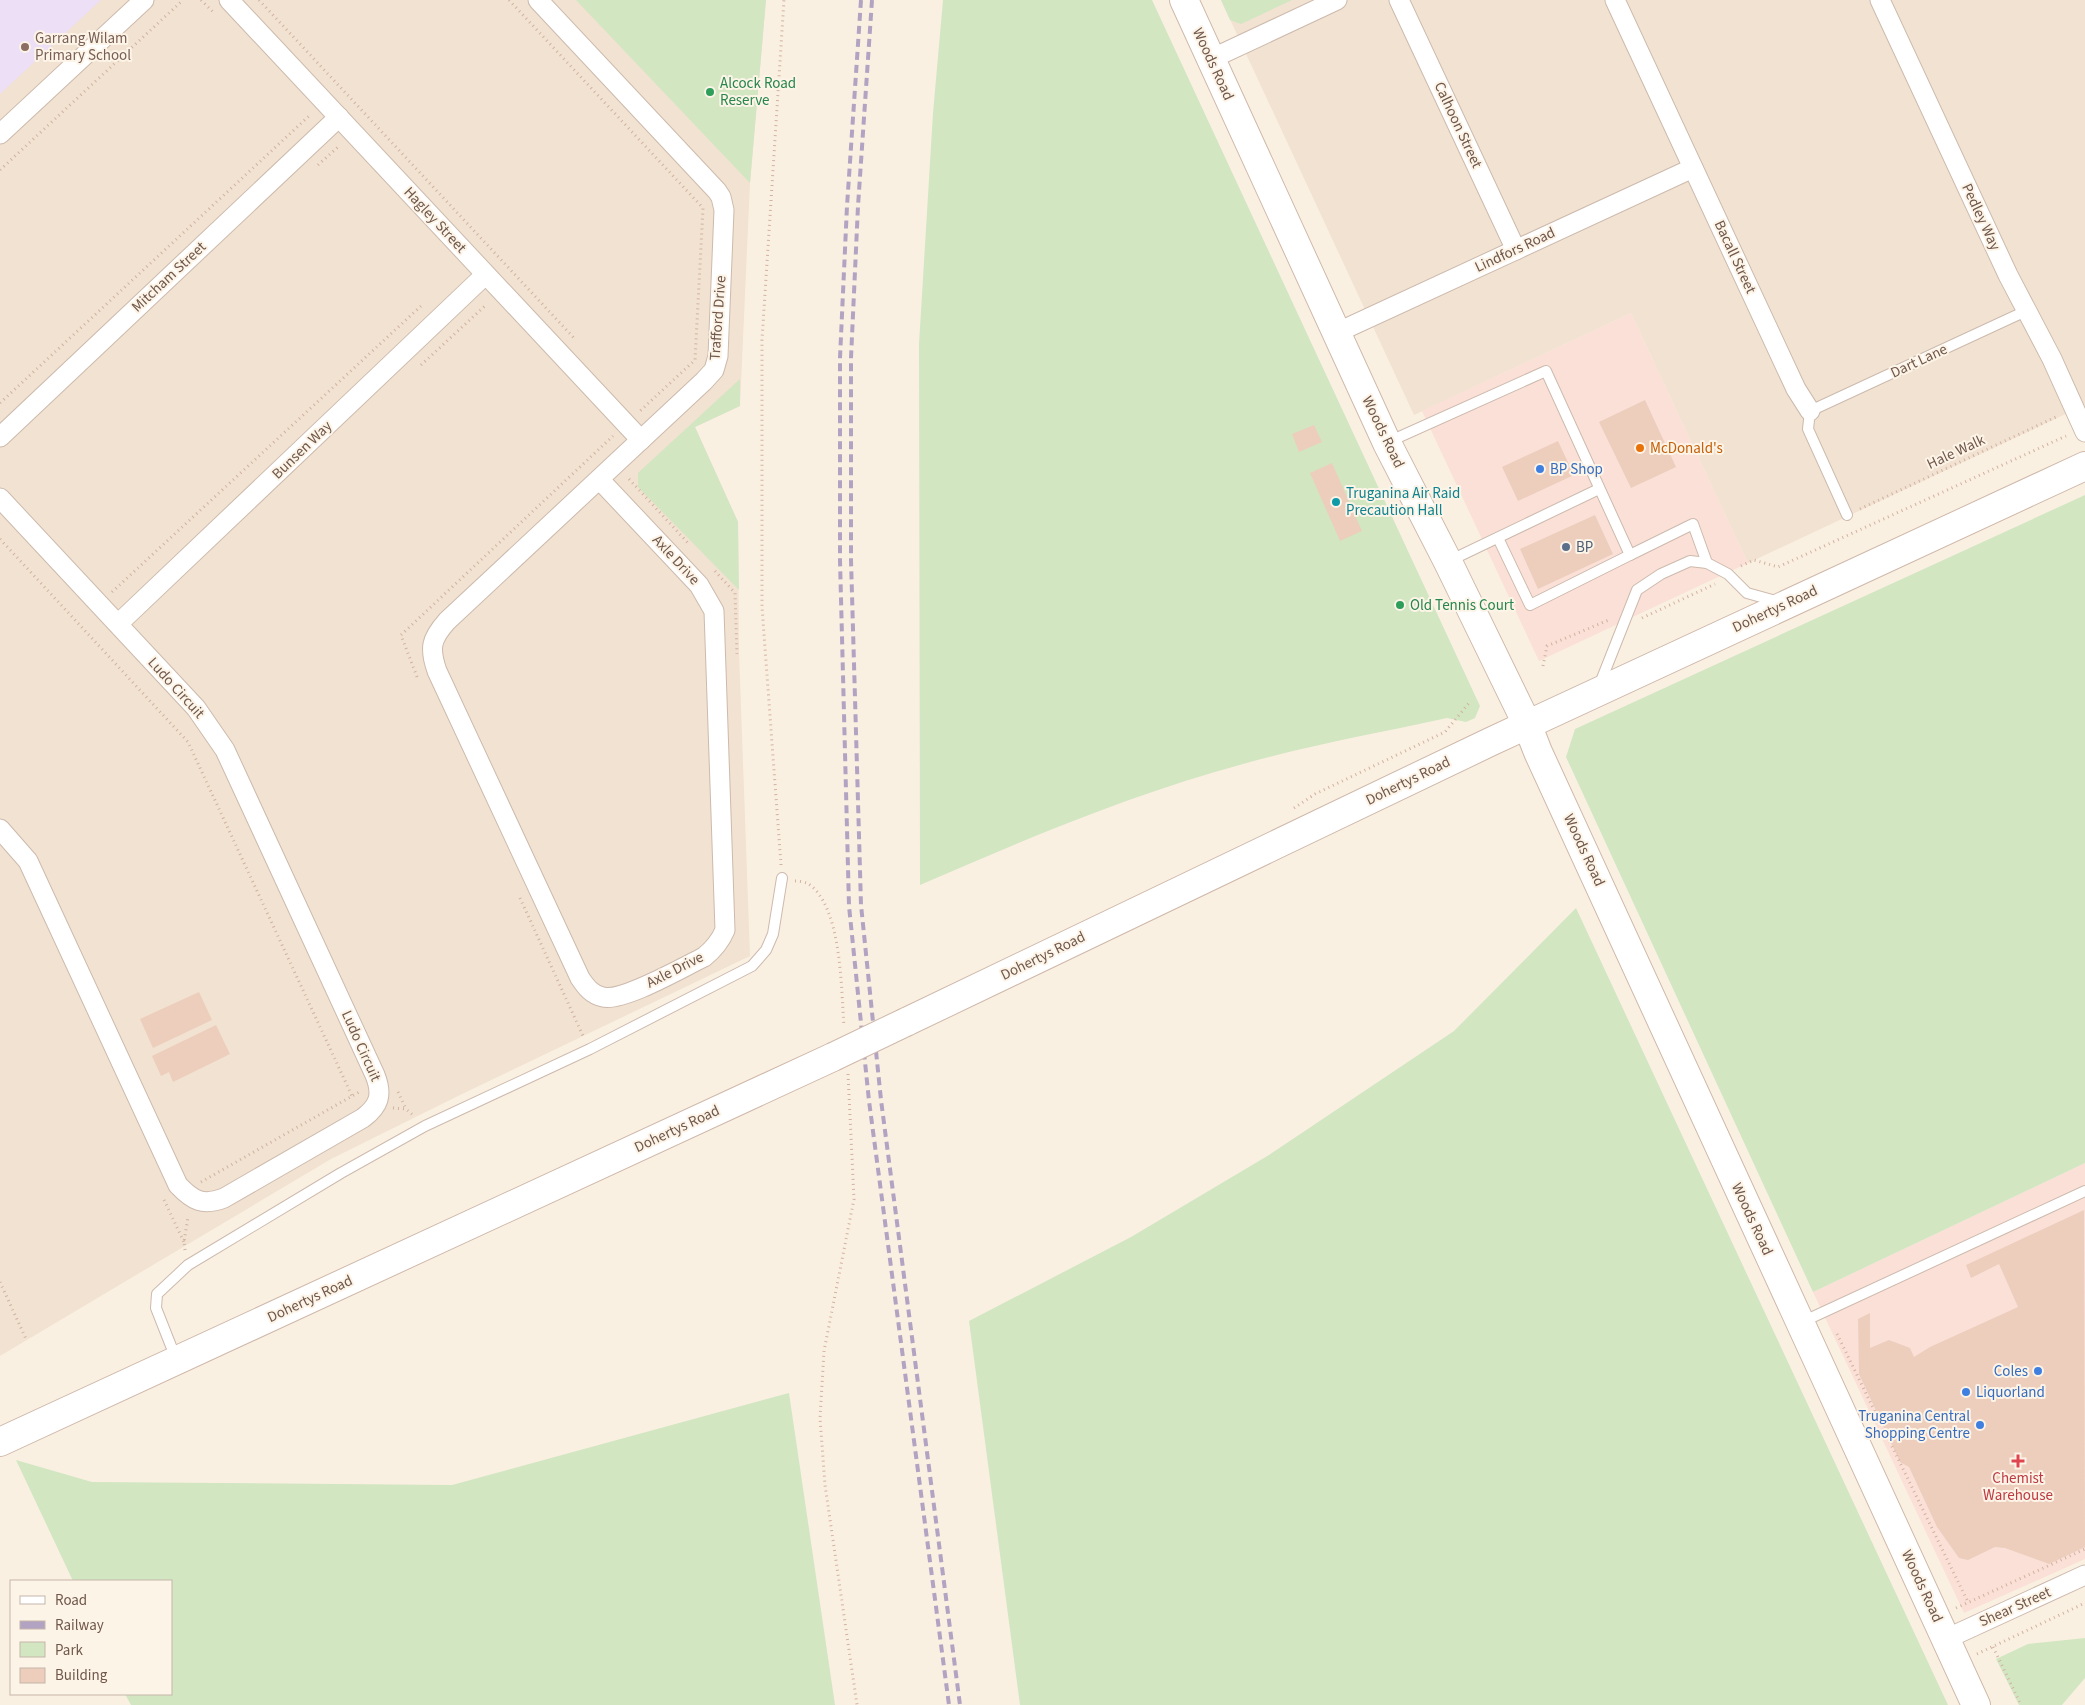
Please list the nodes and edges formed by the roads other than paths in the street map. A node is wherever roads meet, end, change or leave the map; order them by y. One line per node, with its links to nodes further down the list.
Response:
1 (144, 0): 11 (street)
2 (229, 0): 10 (street, Hagley Street)
3 (538, 0): 20 (street, Trafford Drive)
4 (1184, 0): 9 (main road, Woods Road)
5 (1337, 0): 9 (street)
6 (1400, 0): 13 (street, Calhoon Street)
7 (1615, 0): 12 (street, Bacall Street)
8 (1880, 0): 15 (street, Pedley Way)
9 (1211, 59): 16 (main road, Woods Road)
10 (339, 117): 14 (street, Hagley Street); 19 (street, Mitcham Street)
11 (0, 134)
12 (1693, 168): 13 (street, Lindfors Road); 17 (street, Bacall Street)
13 (1516, 250): 16 (street, Lindfors Road)
14 (486, 275): 20 (street, Hagley Street); 32 (street, Bunsen Way)
15 (2028, 310): 17 (lane, Dart Lane); 18 (street, Pedley Way)
16 (1336, 333): 21 (main road, Woods Road)
17 (1810, 411): 26 (lane)
18 (2084, 430)
19 (0, 437)
20 (641, 440): 23 (street, Trafford Drive)
21 (1387, 443): 24 (lane); 29 (main road, Woods Road)
22 (2085, 466): 31 (main road, Dohertys Road)
23 (599, 479): 33 (street, Trafford Drive); 33 (street, Axle Drive)
24 (1599, 489): 27 (lane); 28 (lane)
25 (0, 498): 32 (street, Ludo Circuit)
26 (1847, 515)
27 (1498, 538): 28 (lane); 29 (lane)
28 (1630, 555): 30 (lane)
29 (1448, 562): 35 (main road, Woods Road)
30 (1707, 563): 31 (lane); 34 (lane)
31 (1787, 604): 34 (main road, Dohertys Road)
32 (118, 624): 36 (street, Ludo Circuit)
33 (431, 648)
34 (1596, 692): 35 (main road, Dohertys Road)
35 (1527, 724): 39 (main road, Woods Road); 40 (main road, Dohertys Road, bridge)
36 (0, 829)
37 (782, 878): 40 (lane)
38 (2085, 1191): 39 (lane)
39 (1800, 1323): 43 (main road, Woods Road)
40 (179, 1360): 41 (main road, Dohertys Road)
41 (0, 1442)
42 (2085, 1576): 43 (street, Shear Street)
43 (1941, 1629): 44 (main road, Woods Road)
44 (1976, 1705)

